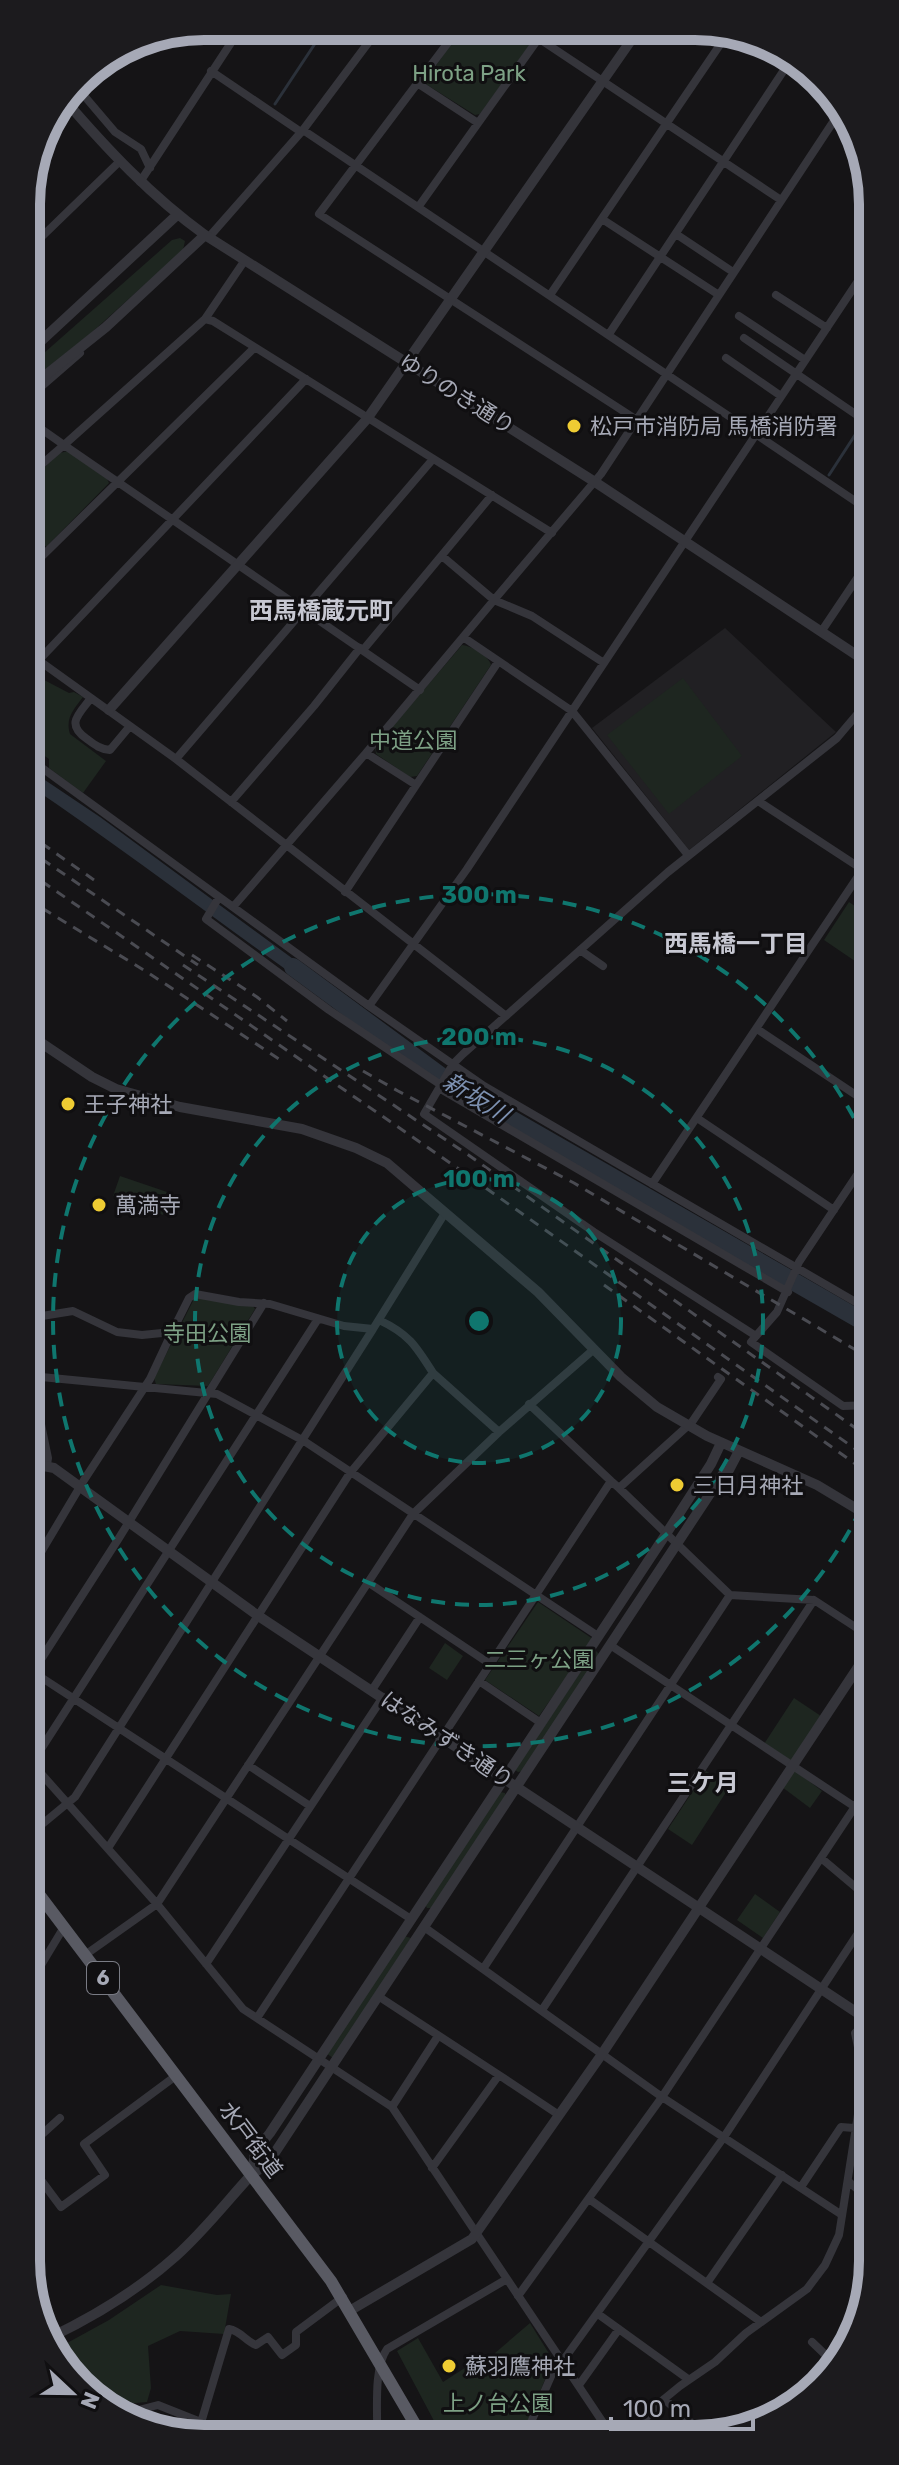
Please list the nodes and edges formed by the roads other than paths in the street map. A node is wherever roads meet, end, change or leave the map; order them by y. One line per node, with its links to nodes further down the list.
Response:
1 (232, 40): 9 (street)
2 (370, 40): 17 (street)
3 (450, 40): 11 (street)
4 (538, 40): 15 (street)
5 (540, 40): 10 (street)
6 (631, 40): 10 (street)
7 (722, 42): 16 (street)
8 (786, 68): 19 (street)
9 (211, 71): 17 (street); 21 (street)
10 (602, 82): 16 (street); 30 (street)
11 (417, 83): 15 (street); 20 (street)
12 (83, 94): 21 (street)
13 (72, 108): 18 (street, ゆりのき通り)
14 (835, 119): 23 (street)
15 (478, 123): 24 (street)
16 (666, 124): 19 (street); 26 (street)
17 (302, 131): 20 (street); 28 (street)
18 (119, 162): 22 (street, ゆりのき通り); 29 (street)
19 (723, 162): 23 (street); 27 (street)
20 (355, 165): 24 (street); 38 (street)
21 (150, 168): 22 (street)
22 (140, 182): 25 (street, ゆりのき通り)
23 (781, 200): 33 (street)
24 (419, 206): 30 (street)
25 (177, 215): 28 (street, ゆりのき通り); 45 (street)
26 (602, 219): 31 (street); 35 (street)
27 (676, 234): 31 (street); 33 (street)
28 (207, 236): 32 (street, ゆりのき通り); 41 (street)
29 (40, 238)
30 (484, 251): 35 (street); 38 (street)
31 (660, 257): 36 (street); 43 (street)
32 (245, 260): 40 (street); 49 (street, ゆりのき通り)
33 (733, 272): 36 (street)
34 (859, 280): 42 (street)
35 (550, 295): 43 (street)
36 (719, 295): 50 (street)
37 (776, 295): 42 (street)
38 (450, 300): 49 (street); 58 (street)
39 (739, 316): 48 (street)
40 (205, 319): 46 (street); 61 (street)
41 (106, 327): 53 (street); 54 (street)
42 (827, 328): 48 (street)
43 (609, 334): 50 (street)
44 (744, 338): 51 (street)
45 (40, 342)
46 (254, 348): 52 (street); 64 (street)
47 (726, 358): 55 (street)
48 (805, 360): 51 (street)
49 (406, 362): 57 (street); 65 (street, ゆりのき通り)
50 (667, 373): 58 (street); 60 (street)
51 (796, 374): 55 (street); 56 (street)
52 (306, 379): 57 (street); 68 (street)
53 (40, 380)
54 (40, 388)
55 (781, 396): 60 (street)
56 (859, 416)
57 (367, 419): 62 (street); 75 (street)
58 (637, 420): 65 (street)
59 (40, 428): 61 (street)
60 (756, 435): 67 (street); 70 (street)
61 (64, 445): 63 (street); 64 (street)
62 (433, 459): 66 (street); 78 (street)
63 (40, 466)
64 (118, 482): 68 (street); 72 (street)
65 (595, 482): 69 (street); 70 (street, ゆりのき通り)
66 (492, 495): 69 (street); 73 (street)
67 (859, 504)
68 (172, 519): 75 (street); 83 (street)
69 (552, 533): 77 (street)
70 (686, 542): 79 (street, ゆりのき通り); 86 (street)
71 (40, 550): 72 (street)
72 (45, 553): 74 (street)
73 (442, 556): 77 (street); 81 (street)
74 (40, 558)
75 (237, 564): 78 (street); 89 (street)
76 (859, 575): 79 (street)
77 (494, 600): 80 (street); 86 (street)
78 (303, 609): 81 (street); 94 (street)
79 (821, 632): 82 (street, ゆりのき通り)
80 (463, 637): 85 (street); 87 (street)
81 (362, 649): 87 (street); 98 (street)
82 (859, 657)
83 (40, 659)
84 (40, 661): 88 (street)
85 (498, 662): 90 (street); 96 (street)
86 (604, 663): 90 (street)
87 (420, 690): 93 (street)
88 (91, 698): 89 (street); 92 (street)
89 (109, 710): 92 (street)
90 (572, 711): 100 (street); 106 (street)
91 (859, 712): 97 (street)
92 (130, 726): 94 (street)
93 (366, 753): 96 (street); 99 (street)
94 (176, 759): 98 (street)
95 (40, 766): 104 (street)
96 (416, 785): 103 (street)
97 (758, 801): 100 (street); 101 (street)
98 (231, 802): 99 (street)
99 (286, 845): 103 (street); 105 (street)
100 (688, 855): 107 (street)
101 (859, 867)
102 (859, 882): 111 (street)
103 (345, 892): 106 (street)
104 (219, 897): 105 (street); 114 (street)
105 (233, 907): 109 (street)
106 (413, 943): 109 (street); 110 (street)
107 (580, 950): 108 (street); 110 (street)
108 (603, 966)
109 (369, 1006): 113 (street)
110 (506, 1016): 113 (street)
111 (757, 1029): 115 (street); 116 (street)
112 (40, 1042): 120 (street)
113 (452, 1067): 114 (street); 118 (street)
114 (440, 1086): 122 (street); 130 (street)
115 (859, 1097)
116 (697, 1118): 118 (street); 119 (street)
117 (859, 1172): 119 (street)
118 (652, 1184): 121 (street)
119 (834, 1210): 121 (street)
120 (445, 1213): 127 (street); 131 (street)
121 (797, 1268): 122 (street); 124 (street)
122 (788, 1292): 130 (street)
123 (264, 1303): 126 (street); 129 (street); 136 (street)
124 (859, 1304)
125 (40, 1315): 129 (street)
126 (318, 1319): 128 (street); 139 (street)
127 (379, 1320): 128 (street); 132 (street)
128 (373, 1329): 143 (street)
129 (172, 1332): 135 (street)
130 (756, 1336): 138 (street)
131 (593, 1350): 137 (street); 141 (street)
132 (433, 1373): 142 (street); 148 (street)
133 (40, 1377): 135 (street)
134 (718, 1377): 141 (street)
135 (144, 1386): 136 (street); 150 (street)
136 (209, 1392): 139 (street); 154 (street)
137 (529, 1404): 142 (street); 149 (street)
138 (859, 1405)
139 (255, 1415): 143 (street); 157 (street)
140 (40, 1419): 147 (street)
141 (687, 1427): 144 (street); 151 (street)
142 (499, 1432): 153 (street)
143 (304, 1441): 148 (street); 160 (street)
144 (721, 1443): 145 (street); 155 (street)
145 (739, 1451): 152 (street); 156 (street)
146 (40, 1464): 147 (street, はなみずき通り)
147 (47, 1465): 150 (street, はなみずき通り)
148 (350, 1473): 153 (street); 164 (street)
149 (611, 1481): 151 (street); 162 (street)
150 (80, 1487): 154 (street, はなみずき通り); 158 (street)
151 (619, 1488): 155 (street)
152 (859, 1510)
153 (413, 1514): 159 (street); 162 (street)
154 (128, 1523): 157 (street, はなみずき通り); 170 (street)
155 (666, 1534): 156 (street); 167 (street)
156 (677, 1544): 161 (street); 168 (street)
157 (168, 1552): 160 (street, はなみずき通り); 178 (street)
158 (40, 1554)
159 (369, 1583): 165 (street); 169 (street)
160 (212, 1584): 164 (street, はなみずき通り); 181 (street)
161 (730, 1595): 163 (street); 175 (street)
162 (536, 1596): 167 (street); 171 (street)
163 (814, 1600): 166 (street); 180 (street)
164 (257, 1615): 169 (street, はなみずき通り); 184 (street)
165 (420, 1617): 171 (street); 176 (street)
166 (859, 1629)
167 (598, 1636): 179 (street)
168 (610, 1645): 175 (street); 189 (street)
169 (321, 1656): 176 (street, はなみずき通り); 185 (street)
170 (40, 1658)
171 (490, 1664): 174 (street)
172 (859, 1666): 186 (street)
173 (40, 1677): 178 (street)
174 (479, 1681): 179 (street); 182 (street)
175 (671, 1686): 180 (street); 197 (street)
176 (372, 1690): 177 (street, はなみずき通り)
177 (383, 1697): 182 (street, はなみずき通り); 193 (street)
178 (74, 1698): 181 (street); 183 (street)
179 (541, 1723): 188 (street)
180 (730, 1726): 186 (street); 201 (street)
181 (119, 1727): 184 (street); 192 (street)
182 (443, 1737): 188 (street, はなみずき通り); 202 (street)
183 (40, 1747)
184 (166, 1757): 190 (street); 199 (street)
185 (248, 1765): 190 (street); 193 (street)
186 (792, 1766): 195 (street); 206 (street)
187 (40, 1774): 192 (street)
188 (504, 1779): 189 (street, はなみずき通り); 207 (street)
189 (516, 1787): 197 (street, はなみずき通り); 209 (street)
190 (227, 1797): 198 (street); 205 (street)
191 (859, 1801): 195 (street)
192 (67, 1805): 196 (street); 199 (street)
193 (310, 1806): 198 (street)
194 (859, 1806): 195 (street)
195 (855, 1807): 200 (street)
196 (40, 1826)
197 (578, 1826): 201 (street, はなみずき通り); 215 (street)
198 (289, 1838): 202 (street); 213 (street)
199 (108, 1848): 205 (street)
200 (821, 1858): 203 (street); 211 (street)
201 (637, 1867): 206 (street, はなみずき通り); 218 (street)
202 (350, 1877): 207 (street); 220 (street)
203 (859, 1890)
204 (40, 1895): 208 (highway, 水戸街道 / 6)
205 (157, 1904): 212 (street); 213 (street)
206 (699, 1906): 211 (street, はなみずき通り); 224 (street)
207 (411, 1919): 209 (street); 209 (street); 225 (street)
208 (64, 1927): 212 (highway, 水戸街道 / 6); 214 (street)
209 (424, 1927): 215 (street); 217 (street)
210 (859, 1932): 216 (street)
211 (761, 1948): 216 (street, はなみずき通り); 229 (street)
212 (85, 1955): 227 (highway, 水戸街道 / 6)
213 (206, 1964): 220 (street)
214 (40, 1967)
215 (483, 1969): 218 (street)
216 (823, 1988): 219 (street, はなみずき通り); 236 (street)
217 (378, 1996): 222 (street); 226 (street)
218 (542, 2010): 224 (street)
219 (859, 2011)
220 (257, 2018): 225 (street)
221 (859, 2027): 223 (street)
222 (438, 2036): 228 (street); 231 (street)
223 (859, 2053)
224 (602, 2054): 229 (street); 232 (street)
225 (319, 2059): 226 (street); 238 (street)
226 (331, 2067): 231 (street); 238 (street)
227 (177, 2075): 238 (highway, 水戸街道 / 6); 240 (street)
228 (499, 2075): 232 (street); 237 (street)
229 (662, 2097): 236 (street); 244 (street)
230 (859, 2102): 234 (street)
231 (392, 2107): 237 (street)
232 (559, 2115): 246 (street)
233 (60, 2118): 235 (street)
234 (854, 2128): 241 (street); 242 (street)
235 (40, 2136)
236 (724, 2137): 239 (street); 247 (street)
237 (432, 2168): 246 (street)
238 (252, 2174): 251 (highway, 水戸街道 / 6); 256 (street)
239 (782, 2175): 242 (street); 249 (street)
240 (40, 2179)
241 (848, 2181): 243 (street); 245 (street)
242 (801, 2187): 245 (street)
243 (859, 2191)
244 (589, 2199): 247 (street); 250 (street)
245 (842, 2215): 254 (street)
246 (476, 2233): 248 (street); 252 (street)
247 (648, 2241): 249 (street); 253 (street)
248 (507, 2279): 250 (street); 260 (street)
249 (707, 2283): 254 (street)
250 (518, 2296): 259 (street)
251 (343, 2297): 252 (highway, 水戸街道 / 6); 265 (street)
252 (351, 2310): 260 (highway, 水戸街道 / 6)
253 (598, 2314): 255 (street); 259 (street)
254 (761, 2322): 261 (street)
255 (619, 2329): 261 (street); 262 (street)
256 (57, 2334)
257 (812, 2342): 258 (street)
258 (827, 2357)
259 (561, 2360): 262 (street); 270 (street)
260 (381, 2365): 268 (street); 269 (highway, 水戸街道 / 6)
261 (688, 2379): 263 (street)
262 (579, 2385): 271 (street)
263 (664, 2399): 272 (street); 273 (street)
264 (137, 2410): 265 (street)
265 (201, 2422): 266 (street); 267 (street)
266 (200, 2425)
267 (208, 2425)
268 (378, 2425)
269 (416, 2425)
270 (530, 2425)
271 (605, 2425)
272 (640, 2425)
273 (694, 2425)

